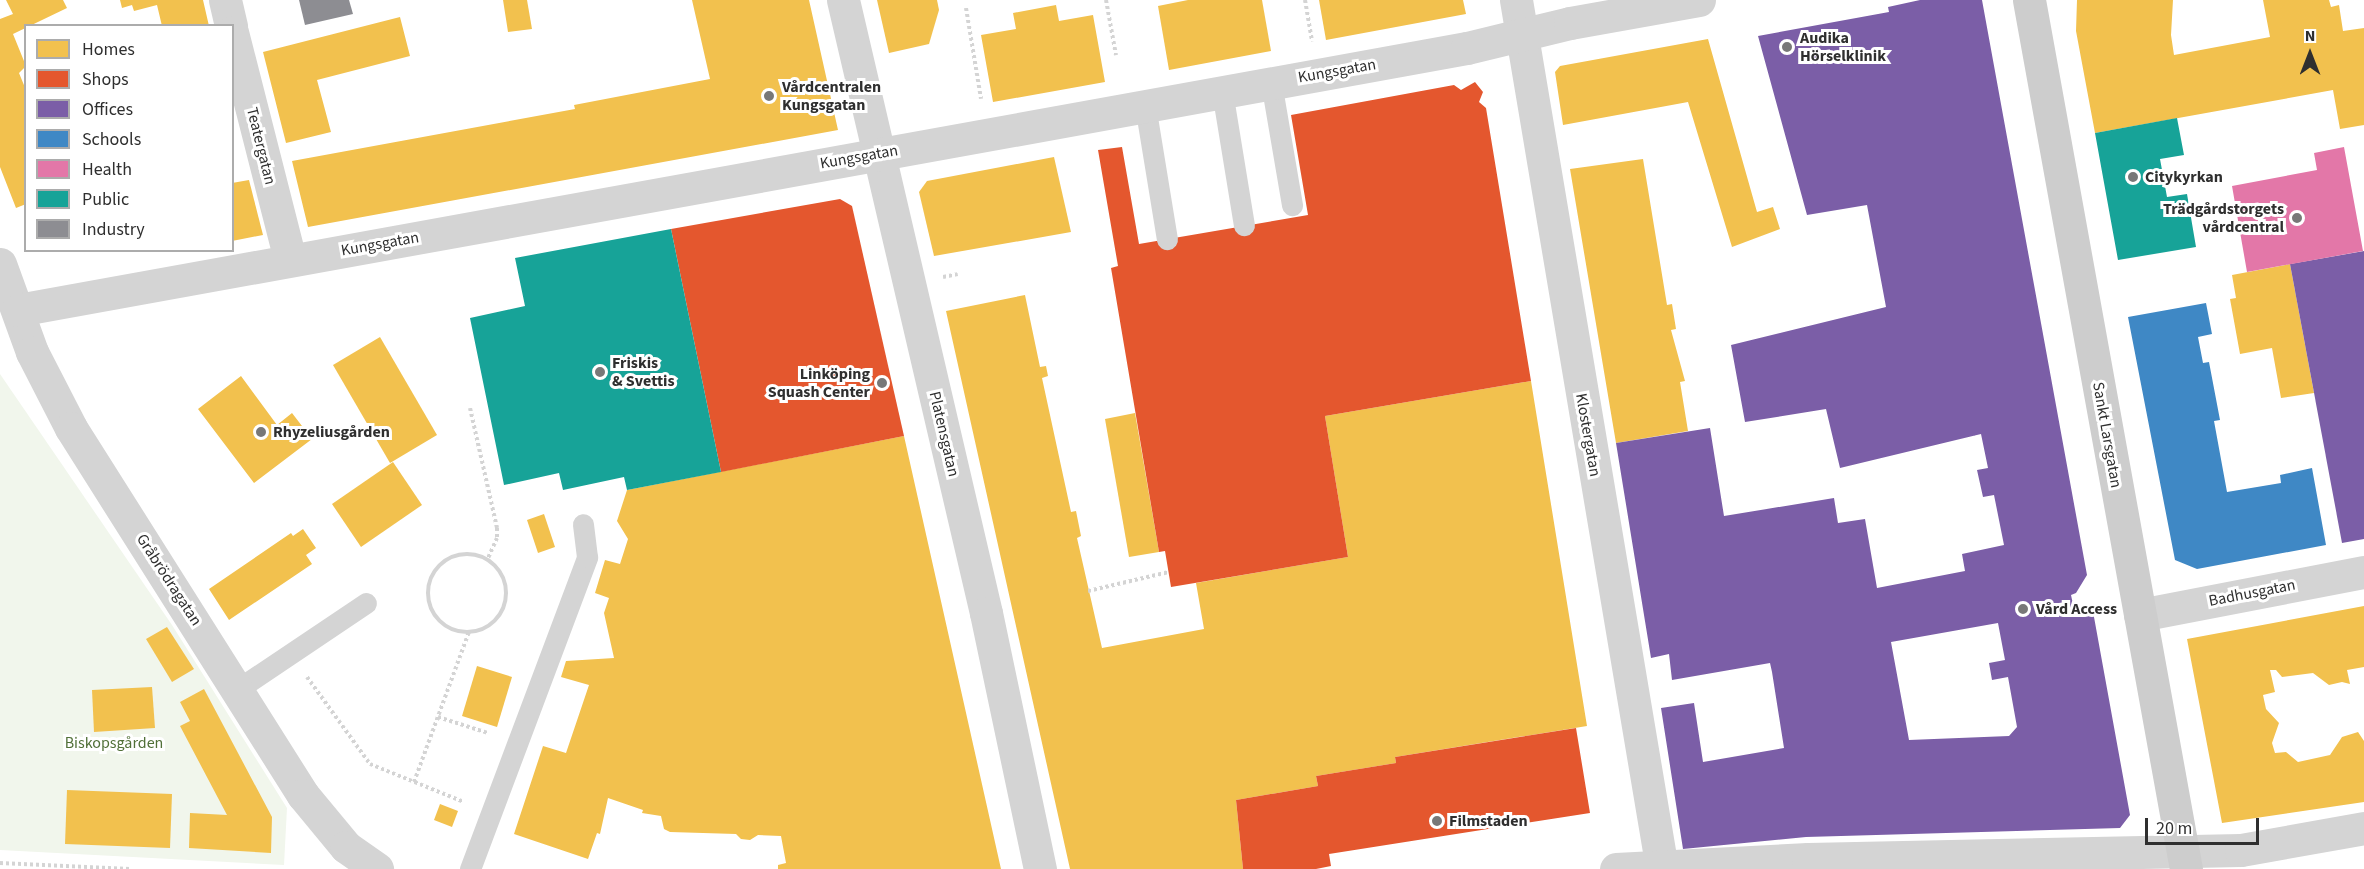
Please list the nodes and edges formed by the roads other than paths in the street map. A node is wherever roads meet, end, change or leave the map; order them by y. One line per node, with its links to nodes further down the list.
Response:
1 (225, 0): 6 (street)
2 (843, 0): 12 (street, Platensgatan)
3 (1516, 0): 7 (street, Klostergatan)
4 (1699, 0): 7 (street, Kungsgatan)
5 (2029, 0): 22 (main road, Sankt Larsgatan)
6 (231, 24)
7 (1521, 34): 9 (street, Kungsgatan); 27 (street, Klostergatan)
8 (234, 41): 16 (street, Teatergatan)
9 (1270, 82): 10 (street, Kungsgatan); 13 (lane)
10 (1222, 91): 11 (street, Kungsgatan); 14 (lane)
11 (1145, 105): 12 (street, Kungsgatan); 15 (lane)
12 (878, 154): 16 (street, Kungsgatan); 30 (street, Platensgatan)
13 (1292, 205)
14 (1244, 225)
15 (1167, 239)
16 (290, 260): 18 (street, Kungsgatan)
17 (0, 264): 18 (street, Gråbrödragatan)
18 (18, 310): 23 (street, Gråbrödragatan)
19 (583, 524): 29 (lane)
20 (2364, 572): 22 (street, Badhusgatan)
21 (366, 603): 23 (lane)
22 (2140, 615): 26 (main road, Sankt Larsgatan)
23 (238, 689): 28 (street, Gråbrödragatan)
24 (2364, 828): 25 (street)
25 (2243, 860): 26 (street)
26 (2185, 861): 27 (street)
27 (1662, 867): 31 (street)
28 (376, 869)
29 (470, 869)
30 (1040, 869)
31 (1616, 869)

